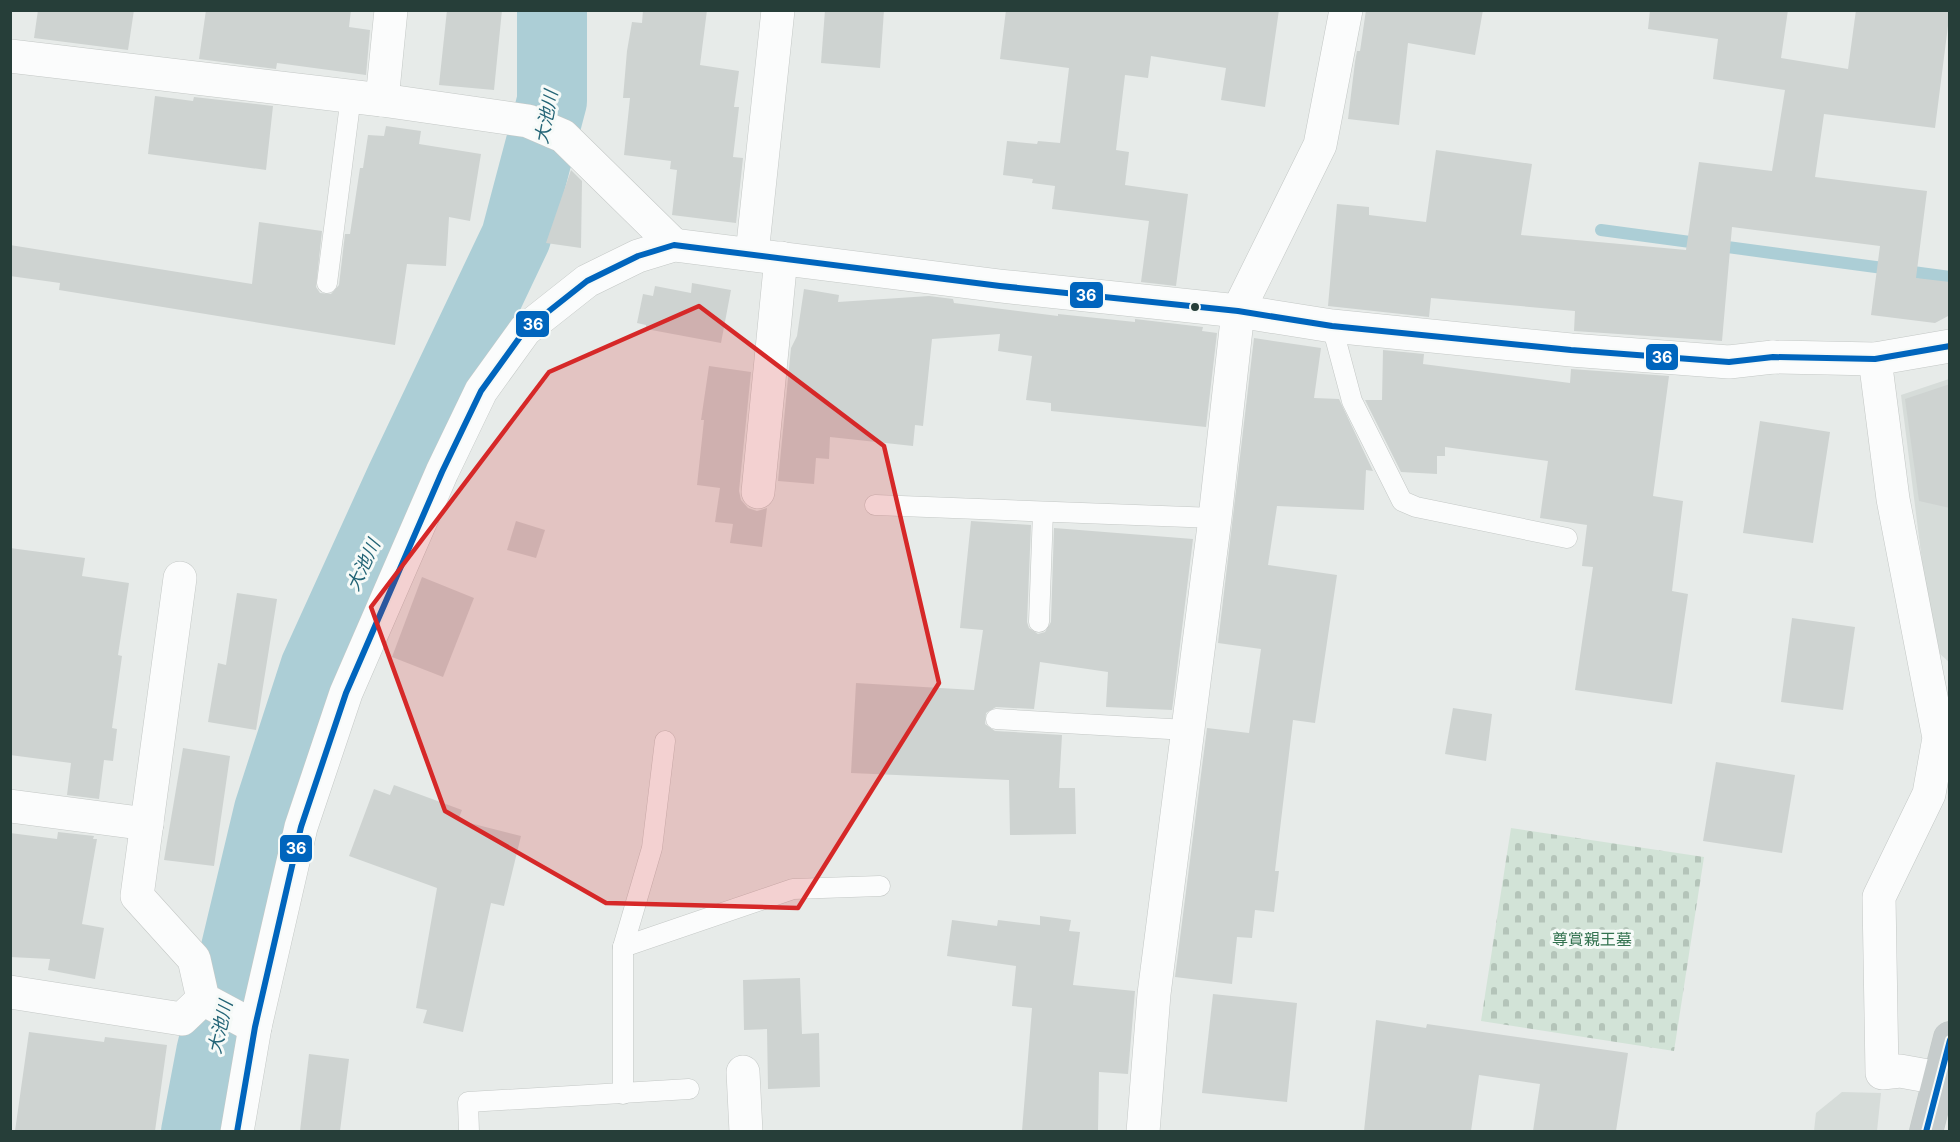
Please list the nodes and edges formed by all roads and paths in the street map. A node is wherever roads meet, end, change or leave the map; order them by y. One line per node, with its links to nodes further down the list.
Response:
1 (391, 10): 5 (street)
2 (778, 10): 7 (street)
3 (1346, 10): 9 (street)
4 (10, 56): 5 (street)
5 (367, 98): 6 (street); 8 (lane)
6 (674, 245): 7 (street); 29 (street)
7 (766, 256): 9 (street); 13 (street)
8 (327, 284)
9 (1238, 311): 10 (street); 16 (street)
10 (1332, 326): 12 (street); 17 (lane)
11 (1950, 346): 12 (street)
12 (1875, 359): 32 (street)
13 (758, 492)
14 (875, 505): 15 (lane)
15 (1043, 512): 16 (lane); 19 (lane)
16 (1215, 519): 21 (street)
17 (1567, 538)
18 (180, 578): 24 (street)
19 (1039, 622)
20 (996, 720): 21 (lane)
21 (1187, 730): 38 (street)
22 (665, 741): 26 (lane)
23 (10, 806): 24 (street)
24 (147, 824): 28 (street)
25 (880, 886): 26 (lane)
26 (623, 947): 34 (lane)
27 (10, 992): 28 (street)
28 (203, 999): 29 (street)
29 (247, 1023): 35 (street)
30 (1950, 1038): 32 (highway)
31 (742, 1072): 37 (street)
32 (1945, 1079): 39 (highway)
33 (689, 1089): 34 (lane)
34 (622, 1094): 36 (lane)
35 (237, 1131)
36 (469, 1131)
37 (746, 1131)
38 (1143, 1131)
39 (1926, 1131)

